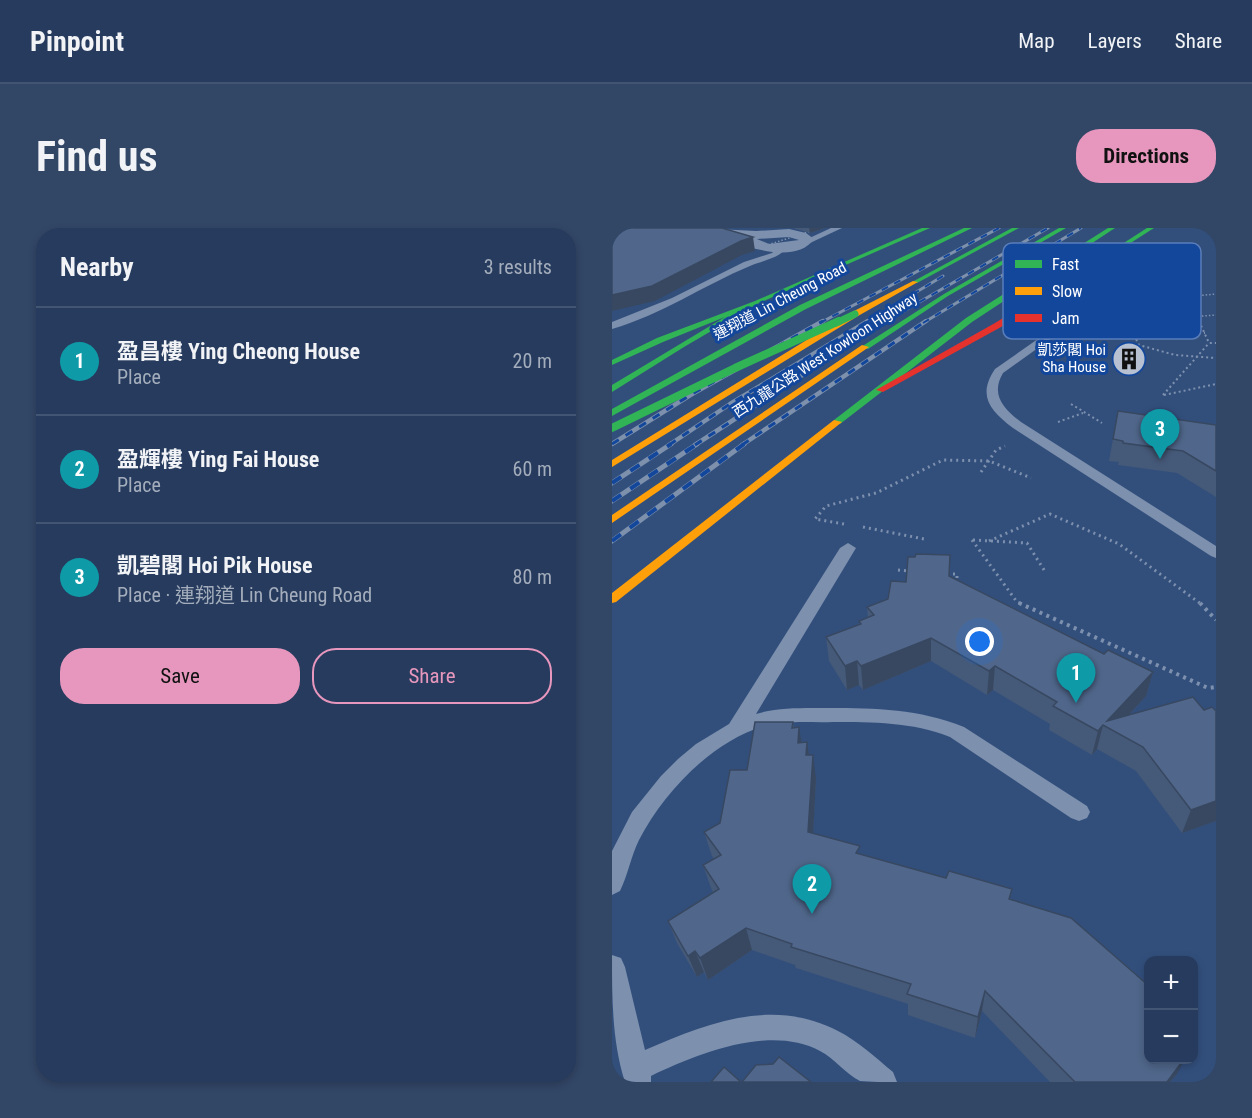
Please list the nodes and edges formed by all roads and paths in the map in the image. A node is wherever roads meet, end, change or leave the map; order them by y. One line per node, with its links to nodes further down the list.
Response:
1 (704, 228): 10 (street)
2 (838, 228): 9 (lane)
3 (927, 228): 19 (main road, 連翔道 Lin Cheung Road)
4 (969, 228): 39 (main road, 連翔道 Lin Cheung Road)
5 (1016, 228): 20 (main road, 西九龍公路 West Kowloon Highway)
6 (1063, 228): 11 (main road, 西九龍公路 West Kowloon Highway)
7 (1112, 228): 12 (main road)
8 (1146, 230): 13 (main road)
9 (803, 234): 10 (street); 10 (path, bridge); 14 (street)
10 (757, 241): 14 (street)
11 (1037, 243)
12 (1088, 243)
13 (1126, 243)
14 (783, 248): 25 (lane)
15 (1003, 262): 46 (main road, 西九龍公路 West Kowloon Highway)
16 (1216, 294): 17 (path)
17 (1201, 295)
18 (1003, 296): 37 (main road)
19 (757, 302): 34 (main road); 36 (main road)
20 (855, 314): 41 (main road, bridge); 43 (main road, 西九龍公路 West Kowloon Highway, bridge)
21 (1216, 315): 22 (path)
22 (1201, 316)
23 (1003, 322): 37 (main road)
24 (1201, 324): 27 (path)
25 (612, 326)
26 (1201, 333): 27 (path)
27 (1205, 333): 30 (path)
28 (1044, 339): 52 (lane)
29 (1136, 339): 32 (path)
30 (1209, 343): 31 (path); 32 (path)
31 (1216, 343)
32 (1197, 357): 33 (path); 35 (path)
33 (1216, 358)
34 (612, 363)
35 (1216, 384)
36 (612, 389)
37 (873, 393): 58 (main road)
38 (1071, 404): 40 (path)
39 (612, 413)
40 (1102, 423)
41 (612, 428)
42 (989, 461): 44 (path); 45 (path); 47 (path)
43 (612, 465)
44 (981, 472)
45 (1031, 478)
46 (612, 520)
47 (849, 525)
48 (860, 527): 49 (path)
49 (924, 539)
50 (989, 541): 55 (path); 59 (path); 60 (path)
51 (848, 548): 61 (lane)
52 (1216, 553)
53 (898, 570): 54 (path)
54 (920, 572)
55 (1046, 573)
56 (943, 574): 57 (path)
57 (957, 587)
58 (612, 599)
59 (1216, 620)
60 (1216, 687)
61 (737, 728): 62 (lane); 63 (lane)
62 (1080, 812)
63 (612, 884)
64 (612, 967): 65 (lane)
65 (637, 1076): 66 (lane)
66 (883, 1082)

